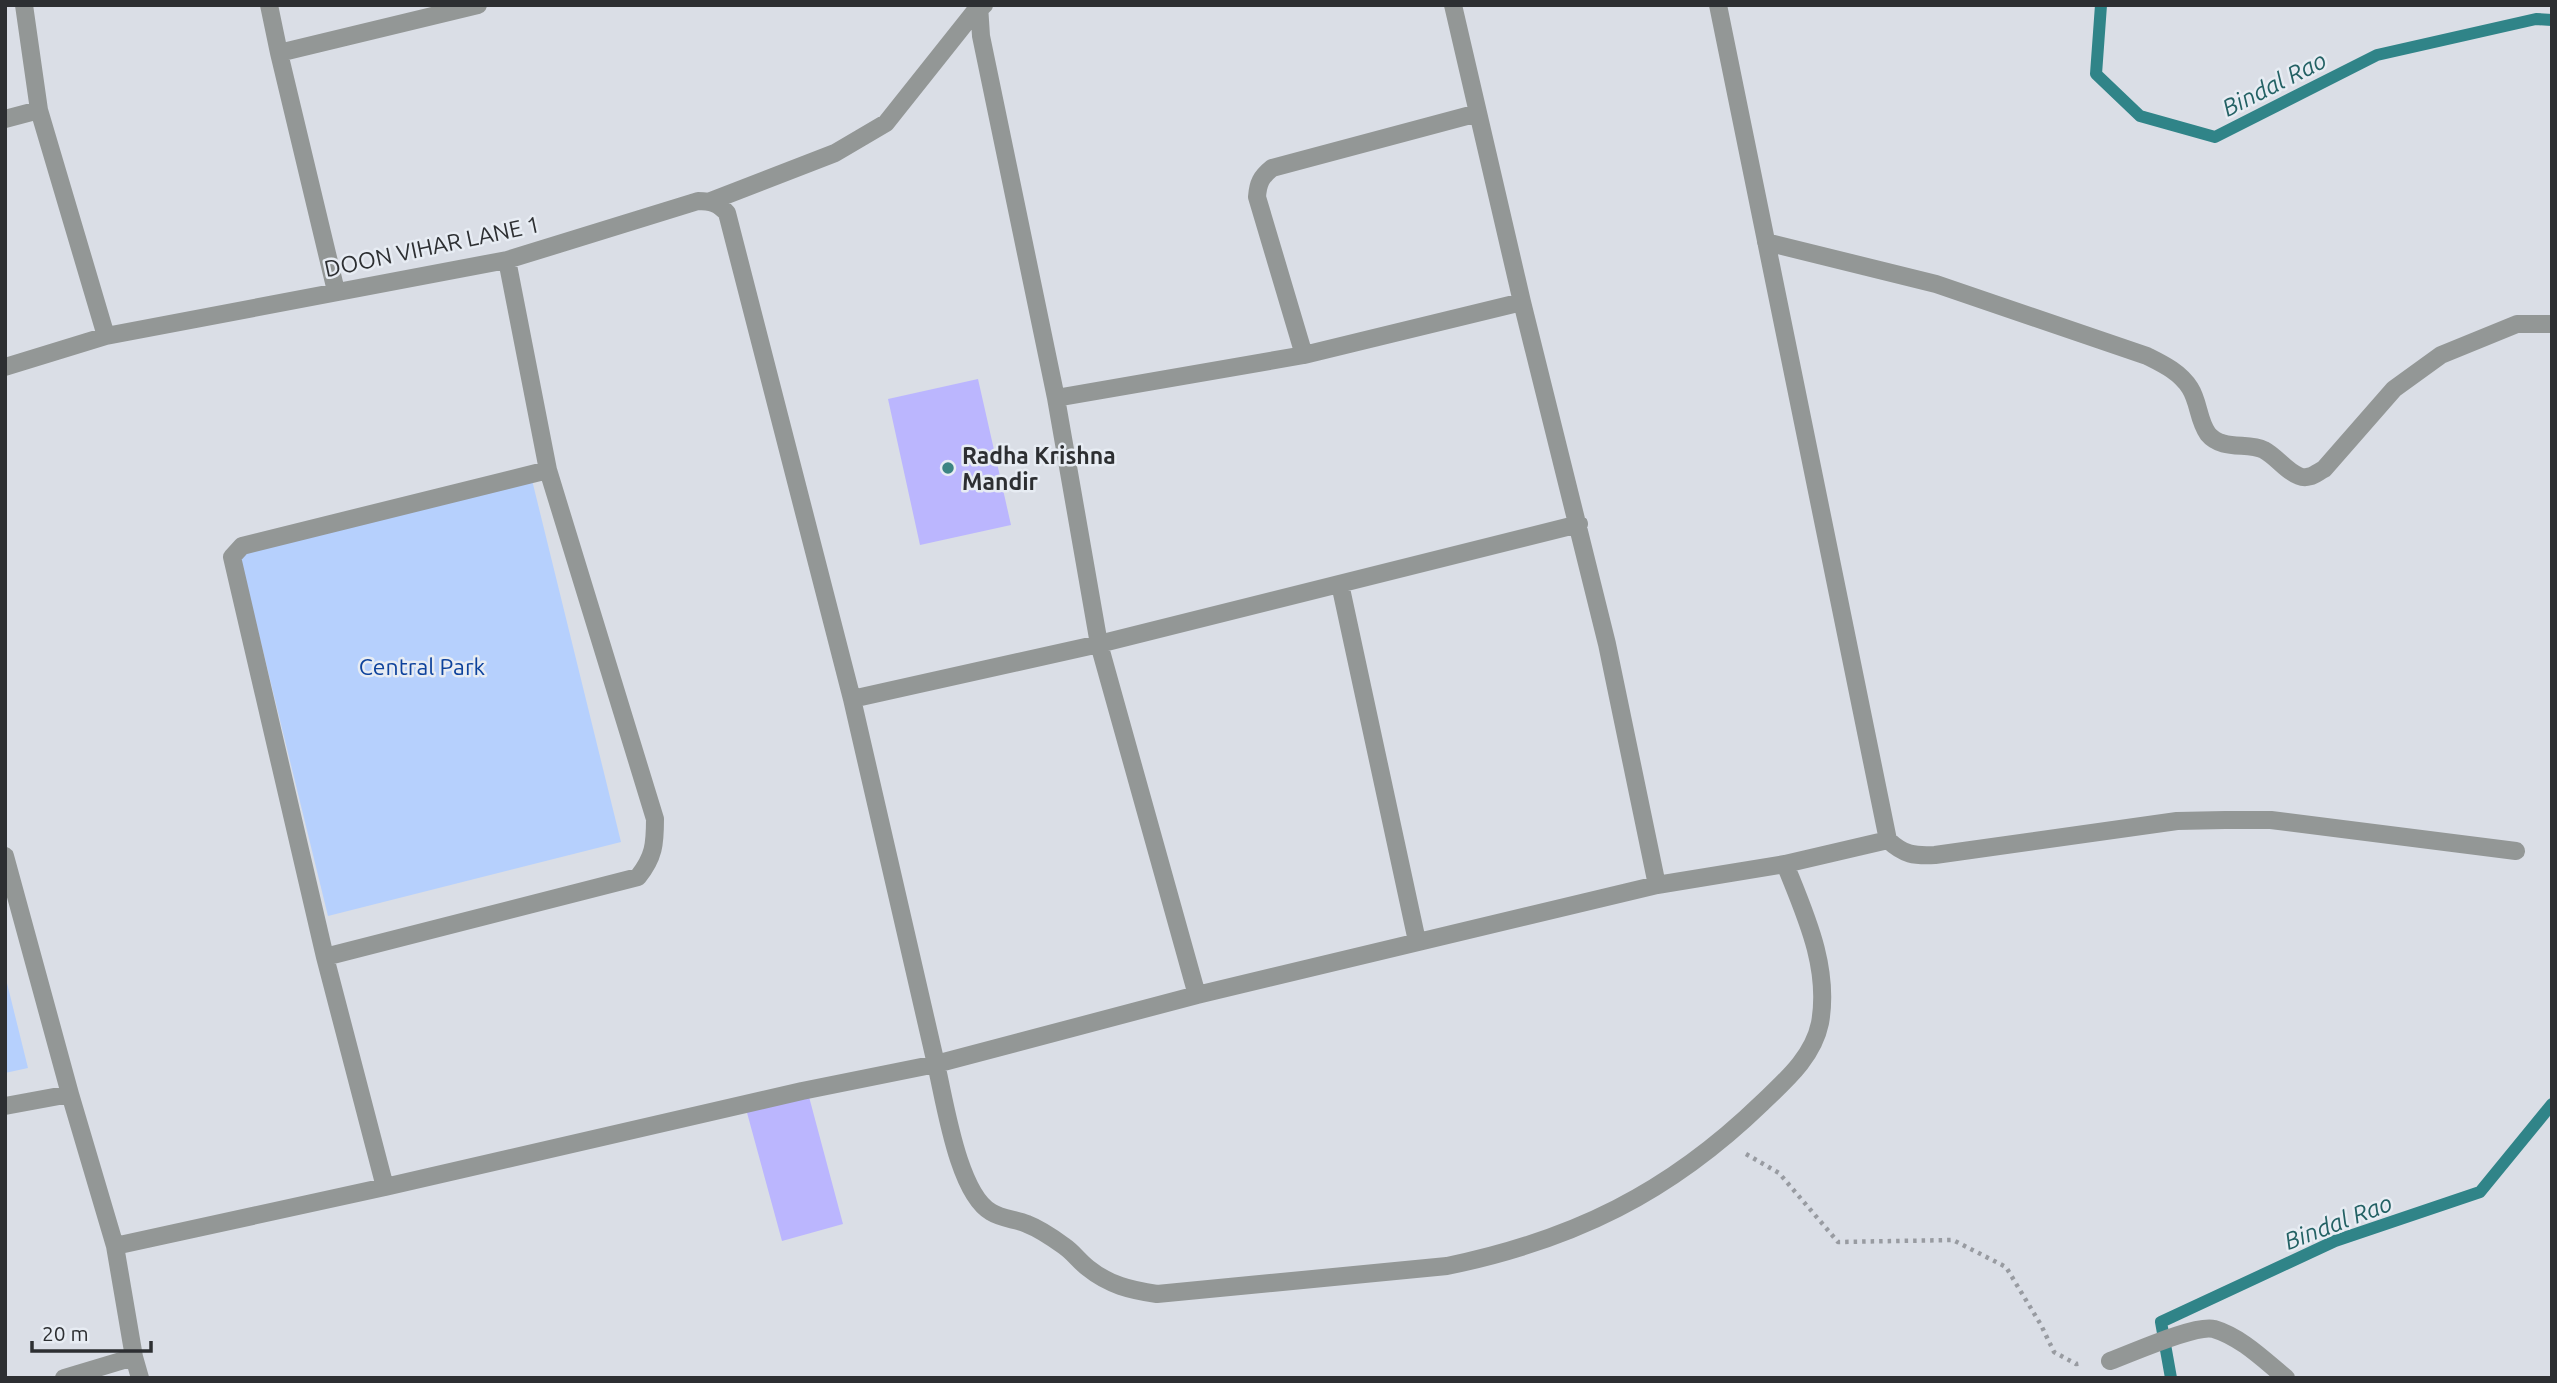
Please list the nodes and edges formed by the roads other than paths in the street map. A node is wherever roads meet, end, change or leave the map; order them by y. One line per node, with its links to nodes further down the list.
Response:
1 (24, 5): 8 (street)
2 (268, 5): 7 (street)
3 (478, 5): 7 (street)
4 (1453, 5): 9 (street)
5 (1718, 5): 12 (street)
6 (981, 6): 11 (street, DOON VIHAR LANE 1); 20 (street)
7 (279, 53): 14 (street)
8 (39, 110): 10 (street); 17 (street)
9 (1478, 113): 15 (street); 18 (street)
10 (5, 119)
11 (711, 201): 13 (street, DOON VIHAR LANE 1); 25 (street)
12 (1766, 242): 16 (street); 26 (street)
13 (506, 260): 14 (street, DOON VIHAR LANE 1); 21 (street)
14 (337, 291): 17 (street, DOON VIHAR LANE 1)
15 (1522, 302): 18 (street); 22 (street)
16 (2552, 324)
17 (106, 336): 19 (street, DOON VIHAR LANE 1)
18 (1304, 355): 20 (street)
19 (5, 367)
20 (1056, 398): 24 (street)
21 (548, 470): 32 (street); 32 (street)
22 (1578, 524): 23 (street); 30 (street)
23 (1340, 584): 24 (street); 31 (street)
24 (1099, 644): 25 (street); 33 (street)
25 (852, 699): 34 (street)
26 (1888, 840): 27 (street); 29 (street)
27 (2516, 851)
28 (5, 856): 35 (street)
29 (1785, 864): 30 (street); 34 (street)
30 (1657, 885): 31 (street)
31 (1416, 941): 33 (street)
32 (325, 957): 37 (street)
33 (1197, 995): 34 (street)
34 (936, 1064): 37 (street)
35 (70, 1094): 36 (street); 38 (street)
36 (5, 1106)
37 (385, 1187): 38 (street)
38 (115, 1246): 39 (street)
39 (134, 1357): 41 (street); 42 (street)
40 (2110, 1362): 43 (street)
41 (64, 1378)
42 (140, 1378)
43 (2286, 1378)

